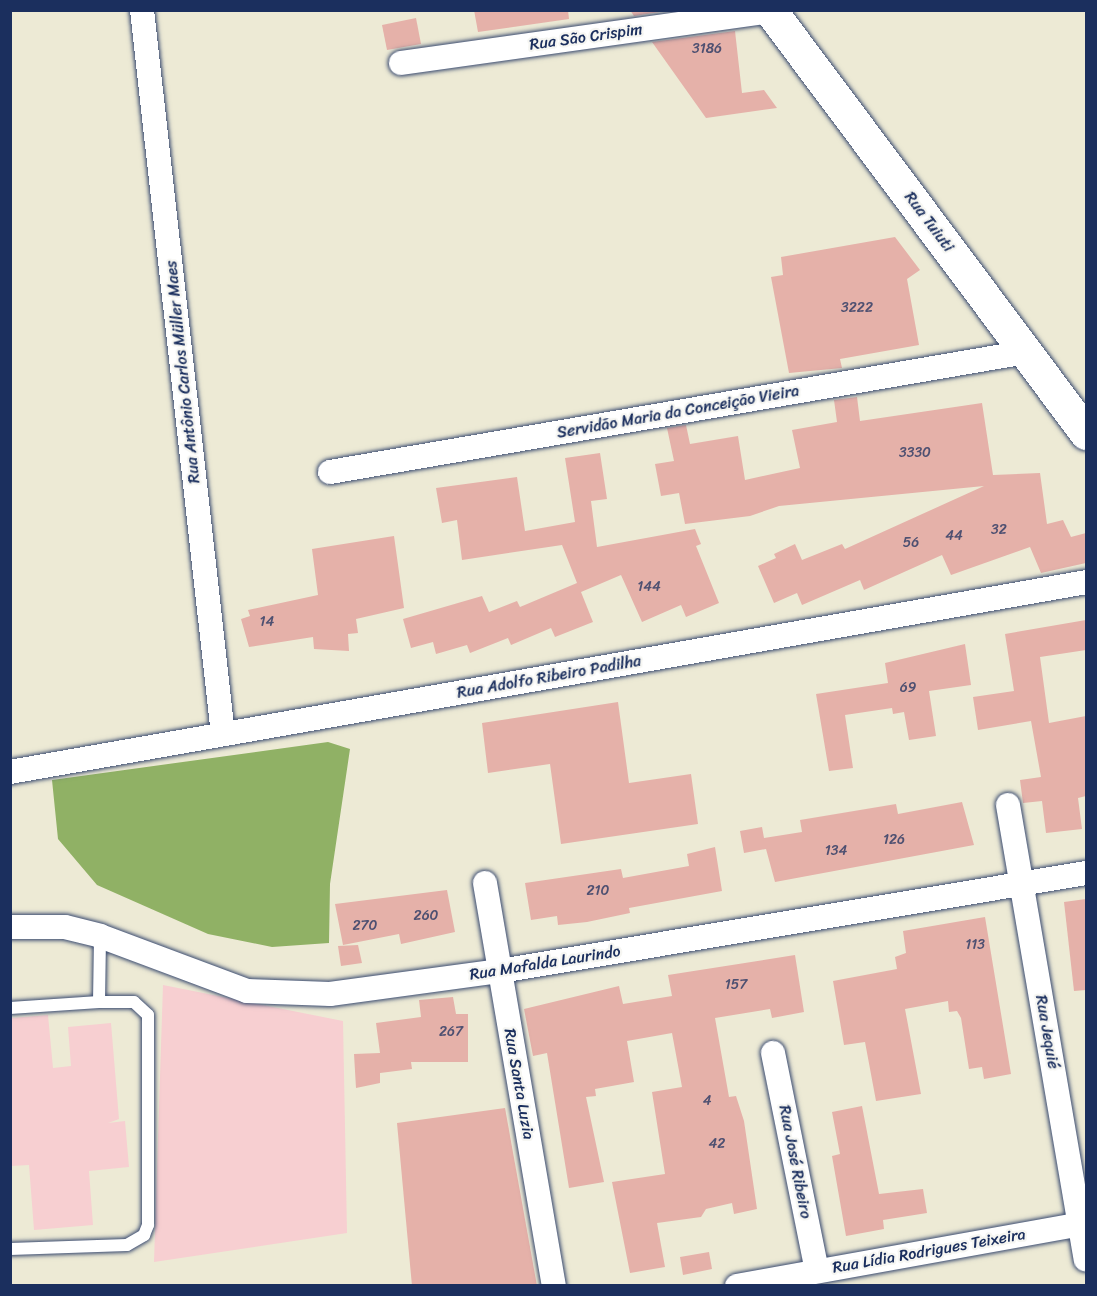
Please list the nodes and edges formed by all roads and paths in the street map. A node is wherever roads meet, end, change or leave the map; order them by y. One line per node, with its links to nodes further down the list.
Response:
1 (142, 10): 8 (street, Rua Antônio Carlos Müller Maes)
2 (771, 11): 3 (street, Rua São Crispim); 4 (main road, Rua Tuiuti)
3 (400, 63)
4 (1026, 352): 5 (main road, Rua Tuiuti); 6 (street, Servidão Maria da Conceição Vieira)
5 (1086, 434)
6 (330, 472)
7 (1086, 582): 8 (street, Rua Adolfo Ribeiro Padilha)
8 (223, 734): 9 (street, Rua Adolfo Ribeiro Padilha)
9 (10, 772)
10 (1008, 805): 13 (street, Rua Jequié)
11 (1086, 873): 13 (street, Rua Mafalda Laurindo)
12 (485, 883): 16 (street, Rua Santa Luzia)
13 (1021, 884): 16 (street, Rua Mafalda Laurindo); 20 (street, Rua Jequié)
14 (10, 927): 15 (street, Rua Mafalda Laurindo)
15 (100, 936): 16 (street, Rua Mafalda Laurindo); 17 (lane)
16 (500, 971): 24 (street, Rua Santa Luzia)
17 (99, 1002): 18 (lane); 21 (lane)
18 (10, 1008)
19 (773, 1053): 23 (street, Rua José Ribeiro)
20 (1083, 1224): 22 (street, Rua Jequié); 23 (street, Rua Lídia Rodrigues Teixeira)
21 (10, 1248)
22 (1086, 1259)
23 (817, 1271): 25 (street, Rua Lídia Rodrigues Teixeira)
24 (554, 1286)
25 (736, 1286)

